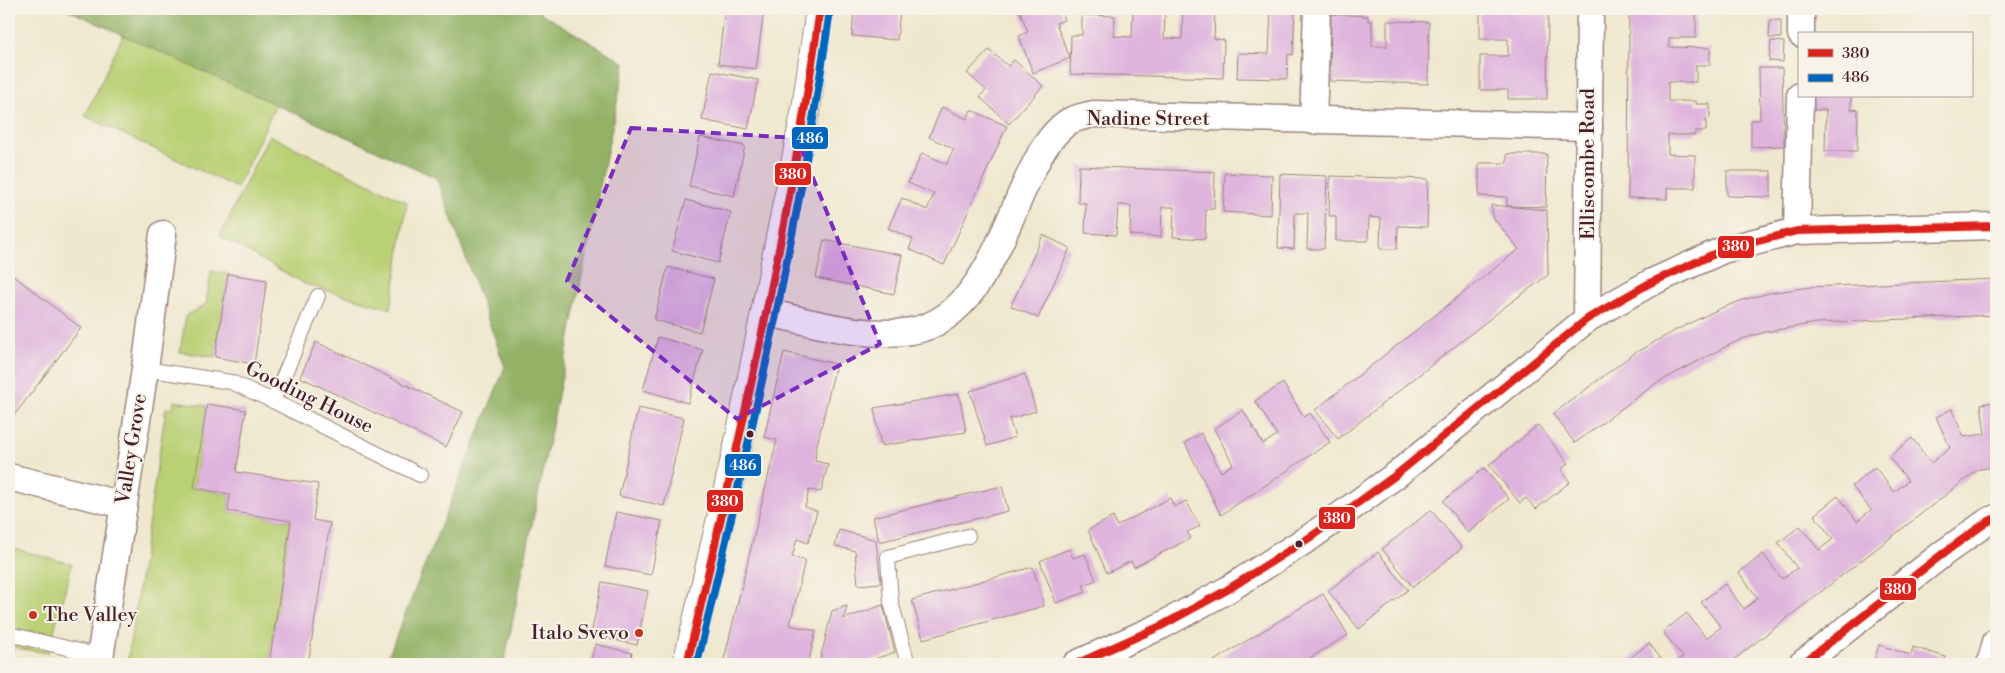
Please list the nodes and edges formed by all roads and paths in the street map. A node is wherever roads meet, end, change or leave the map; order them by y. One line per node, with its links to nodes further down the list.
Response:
1 (820, 9): 13 (street)
2 (1317, 9): 7 (street)
3 (1590, 9): 8 (street, Elliscombe Road)
4 (1801, 9): 5 (street)
5 (1801, 32)
6 (1800, 98): 10 (street)
7 (1313, 121): 8 (street, Nadine Street); 13 (street, Nadine Street)
8 (1589, 127): 14 (street, Elliscombe Road)
9 (1996, 226): 10 (street)
10 (1797, 231): 14 (street)
11 (163, 234): 15 (street, Valley Grove)
12 (318, 296): 16 (lane)
13 (765, 312): 25 (street)
14 (1587, 318): 27 (street)
15 (145, 369): 16 (lane, Gooding House); 19 (street, Valley Grove)
16 (274, 401): 17 (lane, Gooding House)
17 (420, 475)
18 (9, 477): 19 (street)
19 (124, 505): 24 (street, Valley Grove)
20 (1996, 518): 28 (street)
21 (968, 536): 26 (lane)
22 (9, 634): 24 (lane)
23 (1996, 642): 29 (street)
24 (100, 660)
25 (687, 664)
26 (908, 664)
27 (1076, 664)
28 (1802, 664)
29 (1990, 664)

